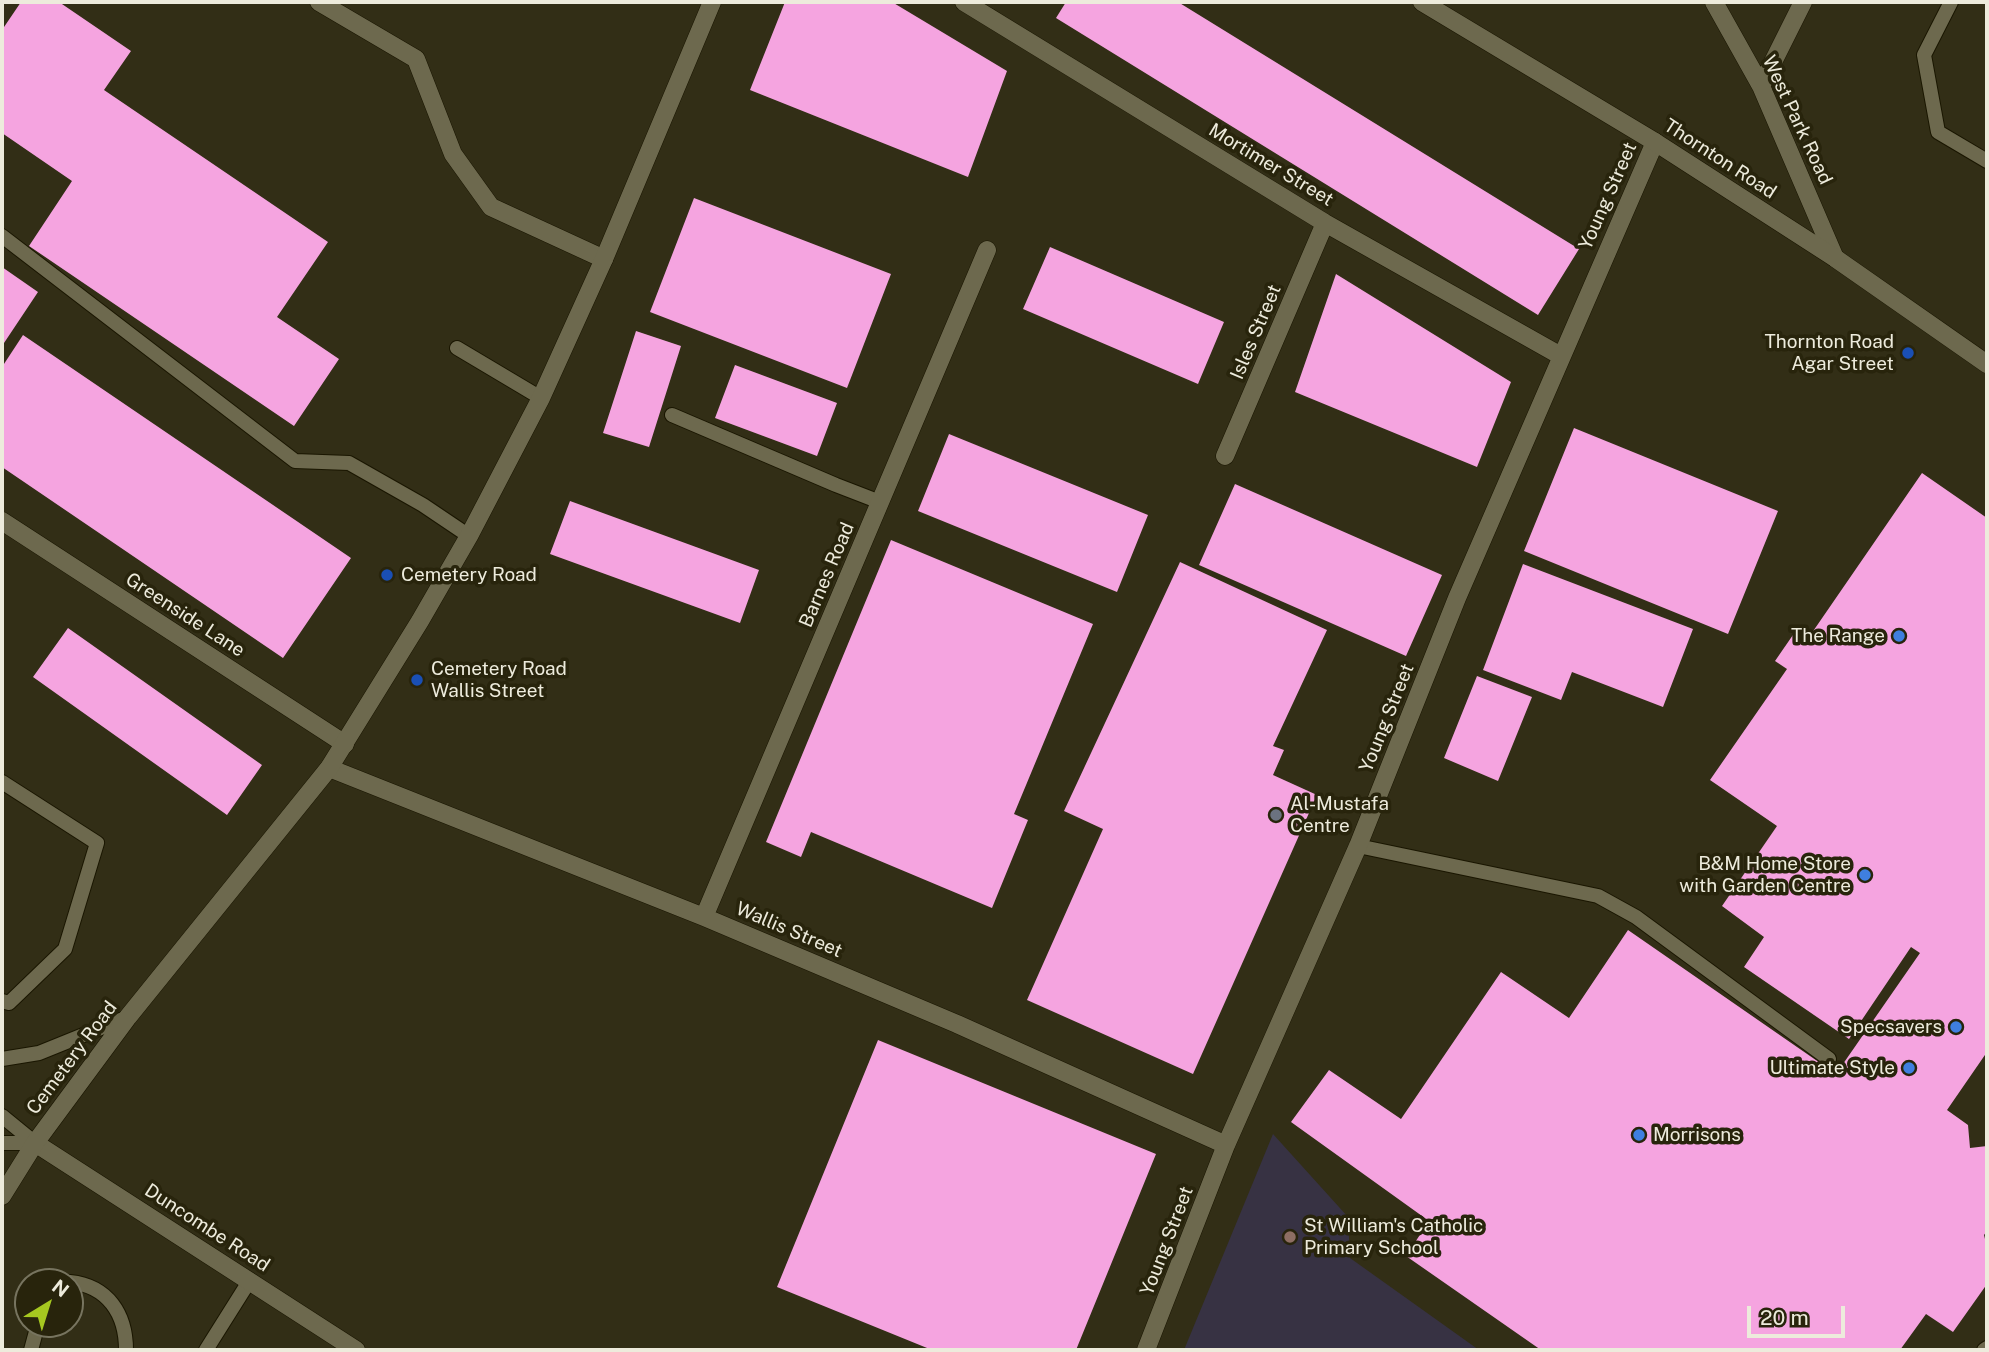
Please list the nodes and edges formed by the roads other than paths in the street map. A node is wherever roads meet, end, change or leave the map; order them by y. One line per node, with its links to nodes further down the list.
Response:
1 (318, 2): 15 (street)
2 (712, 2): 15 (street, Cemetery Road)
3 (964, 2): 11 (street, Mortimer Street)
4 (1422, 2): 9 (street, Thornton Road)
5 (1714, 2): 8 (street, West Park Road)
6 (1803, 2): 8 (street)
7 (1951, 2): 10 (lane)
8 (1761, 86): 14 (street, West Park Road)
9 (1655, 142): 14 (street, Thornton Road); 17 (street, Young Street)
10 (1987, 161)
11 (1325, 223): 17 (street, Mortimer Street); 21 (street, Isles Street)
12 (2, 236): 24 (lane)
13 (987, 250): 22 (street, Barnes Road)
14 (1836, 258): 18 (street, Thornton Road)
15 (604, 259): 19 (street, Cemetery Road)
16 (457, 348): 19 (lane)
17 (1561, 356): 28 (street, Young Street)
18 (1987, 365)
19 (541, 398): 24 (street, Cemetery Road)
20 (672, 415): 22 (lane)
21 (1225, 456)
22 (880, 502): 29 (street, Barnes Road)
23 (2, 521): 25 (street, Greenside Lane)
24 (469, 536): 25 (street, Cemetery Road)
25 (345, 744): 26 (street, Cemetery Road)
26 (329, 768): 29 (street, Wallis Street); 31 (street, Cemetery Road)
27 (2, 782): 30 (lane)
28 (1358, 846): 33 (lane); 37 (street, Young Street)
29 (704, 917): 37 (street, Wallis Street)
30 (2, 1001)
31 (128, 1017): 32 (lane); 36 (street, Cemetery Road)
32 (2, 1059)
33 (1829, 1059)
34 (2, 1116): 36 (lane)
35 (2, 1143): 36 (lane)
36 (35, 1143): 38 (street, Cemetery Road); 39 (street, Duncombe Road)
37 (1226, 1145): 44 (street, Young Street)
38 (2, 1196)
39 (250, 1280): 42 (lane); 43 (street, Duncombe Road)
40 (84, 1284): 41 (lane)
41 (127, 1350)
42 (206, 1350)
43 (356, 1350)
44 (1146, 1350)

